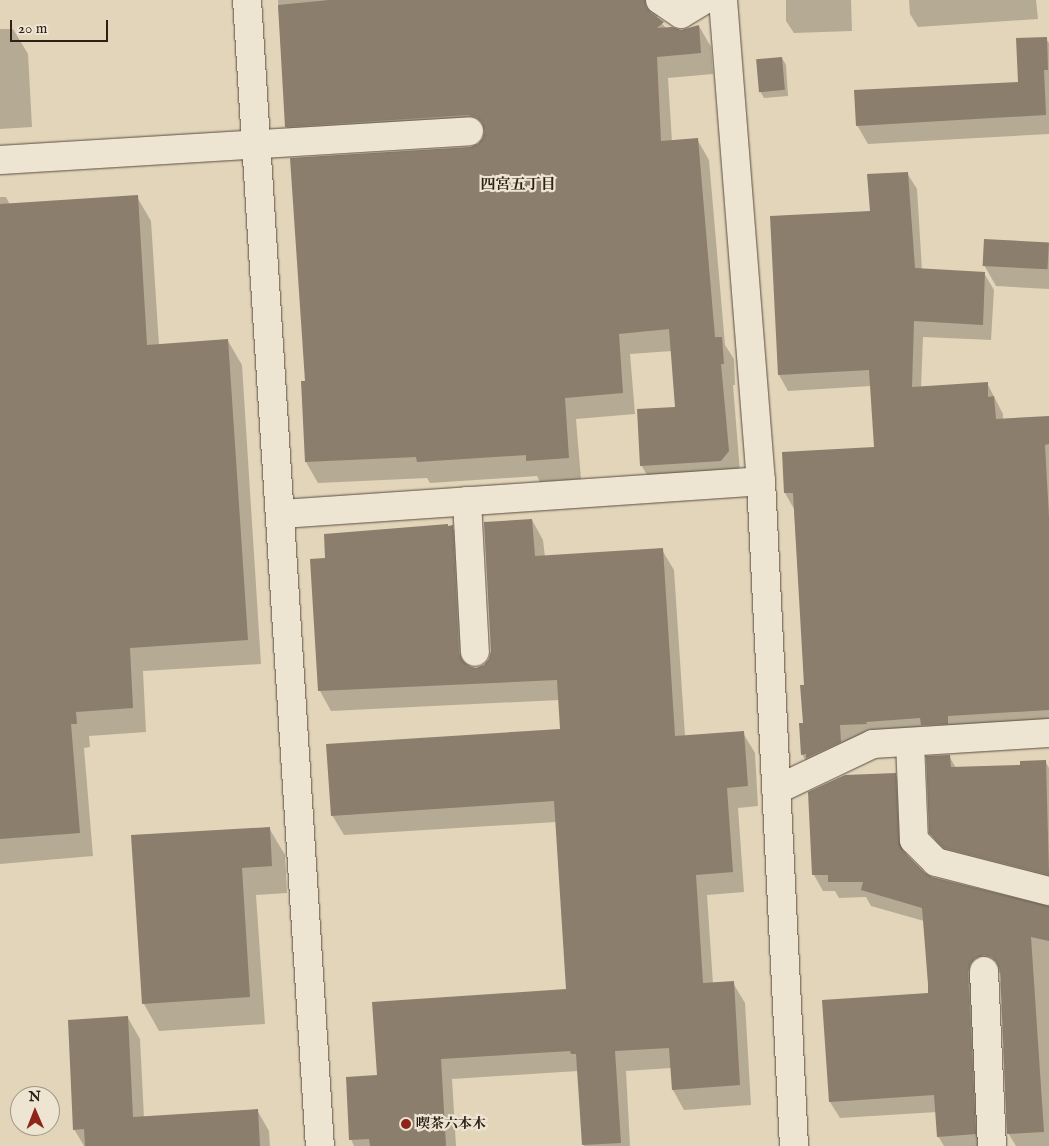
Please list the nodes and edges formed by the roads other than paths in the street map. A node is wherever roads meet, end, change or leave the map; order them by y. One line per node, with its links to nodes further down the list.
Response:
1 (247, 0): 6 (street)
2 (660, 0): 3 (street)
3 (704, 0)
4 (723, 0): 8 (street)
5 (468, 131): 6 (street)
6 (256, 143): 7 (street); 10 (street)
7 (0, 160)
8 (761, 481): 9 (street); 14 (street)
9 (466, 502): 10 (street); 11 (street)
10 (280, 514): 17 (street)
11 (475, 652)
12 (1049, 733): 13 (street)
13 (910, 742): 14 (street); 15 (street)
14 (776, 790): 18 (street)
15 (1049, 891)
16 (984, 971): 19 (street)
17 (320, 1146)
18 (794, 1146)
19 (992, 1146)

